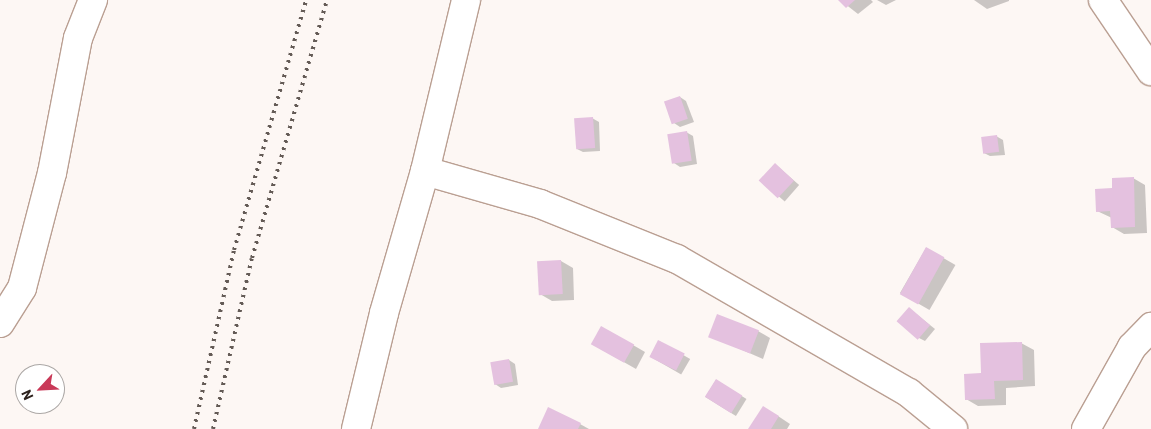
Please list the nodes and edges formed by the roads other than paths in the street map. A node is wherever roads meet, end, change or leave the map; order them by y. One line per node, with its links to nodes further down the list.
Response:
1 (93, 0): 6 (street)
2 (466, 0): 5 (street)
3 (1103, 0): 4 (street)
4 (1151, 71)
5 (425, 171): 8 (street); 9 (street)
6 (0, 323)
7 (1151, 327): 10 (street)
8 (356, 429)
9 (953, 429)
10 (1086, 429)

